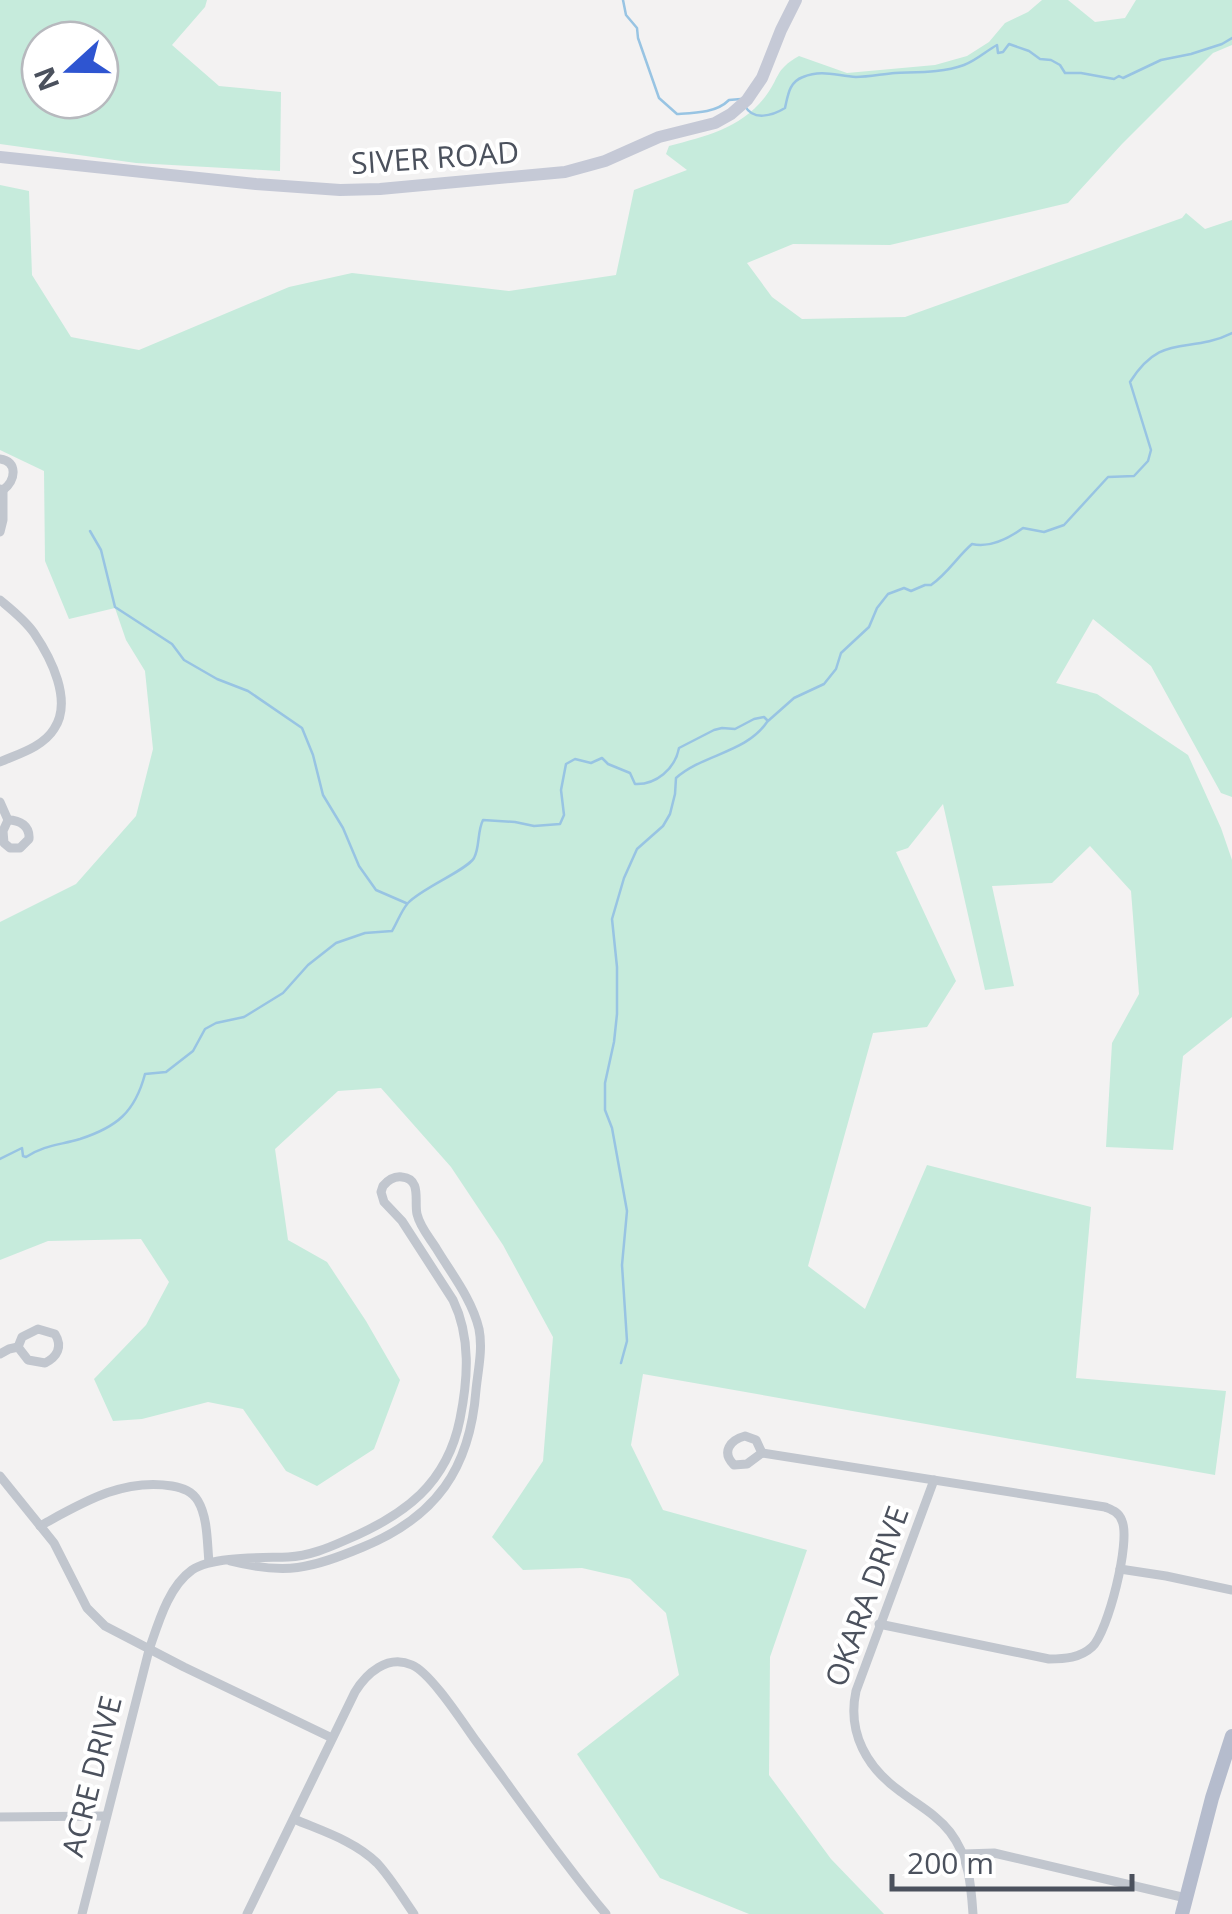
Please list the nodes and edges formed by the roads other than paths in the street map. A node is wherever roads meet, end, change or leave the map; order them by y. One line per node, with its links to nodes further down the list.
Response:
1 (796, 0): 2 (street, SIVER ROAD)
2 (0, 157)
3 (0, 459): 4 (street)
4 (2, 489): 5 (street)
5 (0, 532)
6 (0, 600): 7 (street)
7 (0, 762)
8 (0, 802): 9 (street)
9 (8, 820)
10 (458, 1284): 11 (street); 11 (street); 15 (street)
11 (448, 1293): 14 (street)
12 (18, 1347): 12 (street); 13 (street)
13 (0, 1354)
14 (465, 1386): 15 (street); 19 (street)
15 (476, 1389): 20 (street)
16 (762, 1454): 18 (street)
17 (0, 1476): 21 (street)
18 (934, 1480): 26 (street, OKARA DRIVE); 28 (street, OKARA DRIVE)
19 (427, 1490): 20 (street); 22 (street)
20 (435, 1499): 25 (street)
21 (40, 1526): 24 (street); 29 (street)
22 (318, 1551): 23 (street); 25 (street)
23 (230, 1561): 24 (street); 25 (street)
24 (209, 1562): 29 (street, ACRE DRIVE)
25 (322, 1564)
26 (1120, 1569): 27 (street); 28 (street)
27 (1232, 1590)
28 (880, 1624): 35 (street, OKARA DRIVE)
29 (149, 1650): 31 (street); 32 (street, ACRE DRIVE)
30 (1232, 1736): 36 (main road)
31 (332, 1738): 34 (street); 40 (street)
32 (106, 1816): 33 (street); 37 (street, ACRE DRIVE)
33 (0, 1817)
34 (294, 1819): 38 (street); 39 (street)
35 (964, 1854): 36 (street); 41 (street, OKARA DRIVE)
36 (1186, 1898): 42 (main road)
37 (82, 1914)
38 (246, 1914)
39 (414, 1914)
40 (606, 1914)
41 (973, 1914)
42 (1182, 1914)

